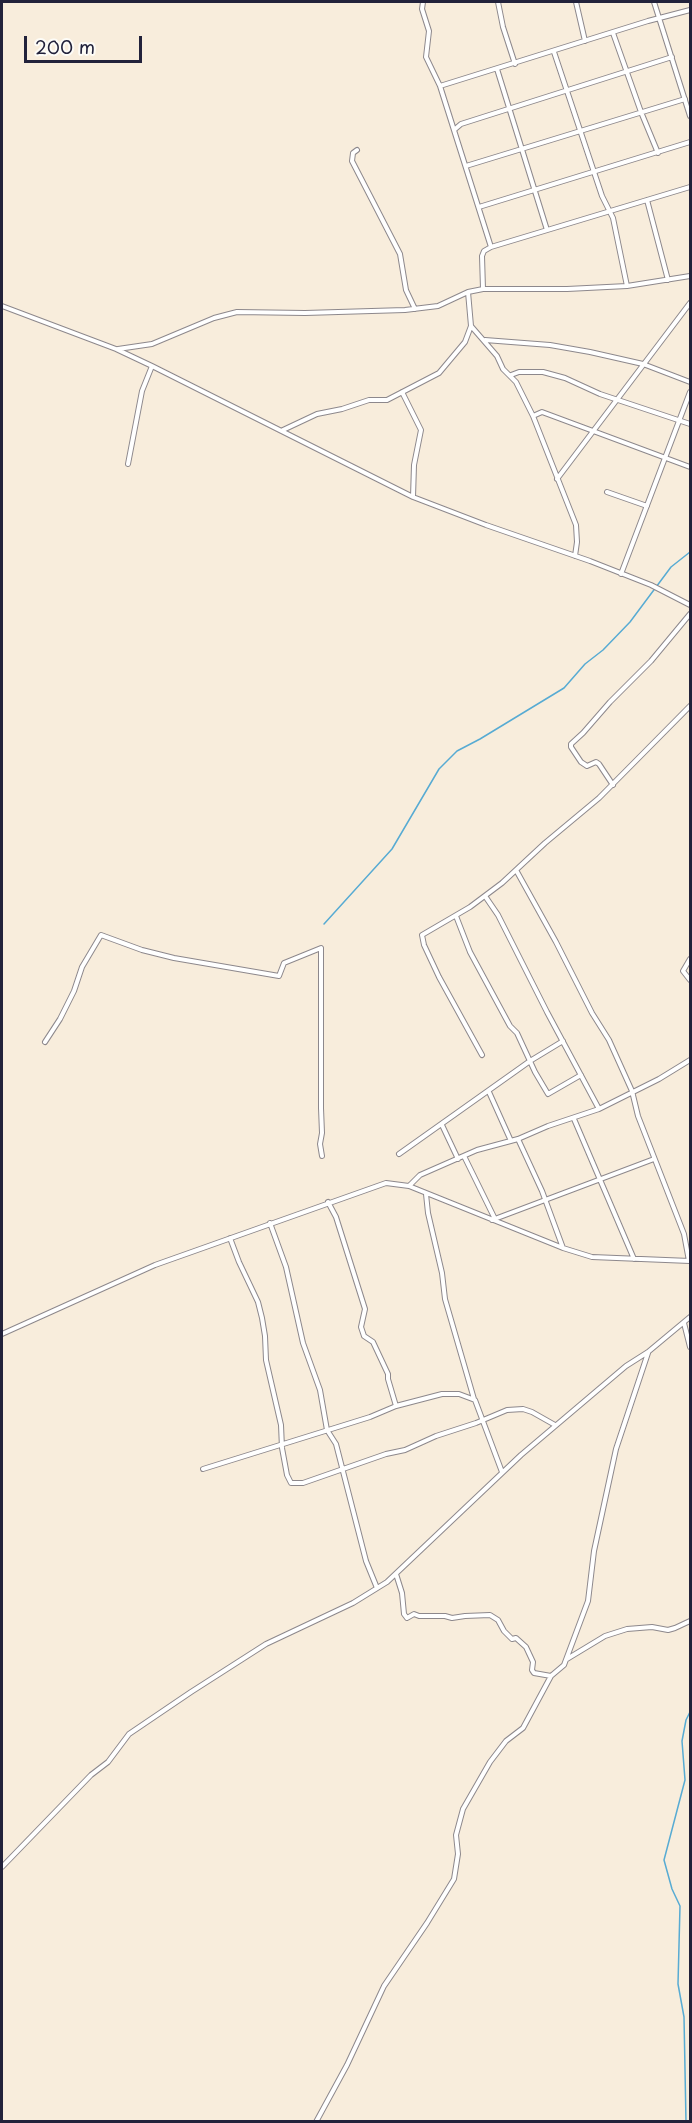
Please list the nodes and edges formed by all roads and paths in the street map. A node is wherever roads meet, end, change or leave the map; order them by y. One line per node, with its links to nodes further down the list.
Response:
1 (423, 2): 14 (street)
2 (498, 2): 11 (street)
3 (576, 2): 8 (street)
4 (654, 2): 6 (street)
5 (690, 10): 6 (street)
6 (661, 19): 7 (street); 10 (street)
7 (613, 33): 8 (street); 13 (street)
8 (585, 41): 9 (street)
9 (554, 52): 11 (street); 15 (street)
10 (672, 57): 13 (street); 16 (street)
11 (515, 64): 12 (street)
12 (497, 69): 14 (street); 17 (street)
13 (626, 72): 15 (street); 18 (street)
14 (440, 86): 20 (street)
15 (567, 91): 17 (street); 21 (street)
16 (685, 99): 18 (street); 19 (street)
17 (510, 108): 20 (street); 23 (street)
18 (641, 112): 21 (street); 25 (street)
19 (690, 116)
20 (454, 130): 26 (street)
21 (580, 131): 23 (street); 27 (street)
22 (690, 142): 25 (street)
23 (522, 148): 26 (street); 29 (street)
24 (357, 150): 42 (street)
25 (658, 153): 27 (street)
26 (466, 166): 31 (street)
27 (593, 171): 29 (street); 32 (street)
28 (690, 187): 30 (street)
29 (535, 189): 31 (street); 33 (street)
30 (647, 200): 32 (street); 36 (street)
31 (479, 207): 34 (street)
32 (609, 211): 33 (street); 37 (street)
33 (547, 230): 34 (street)
34 (491, 248): 38 (street)
35 (690, 276): 36 (street)
36 (668, 280): 37 (street)
37 (627, 286): 38 (street)
38 (483, 289): 39 (street)
39 (468, 292): 42 (street); 43 (street)
40 (690, 303): 46 (street)
41 (2, 306): 45 (street)
42 (415, 309): 45 (street)
43 (471, 326): 44 (street); 50 (street)
44 (484, 340): 46 (street); 48 (street)
45 (116, 349): 47 (street)
46 (643, 364): 49 (street); 52 (street)
47 (152, 366): 56 (street); 59 (street)
48 (511, 375): 52 (street); 53 (street)
49 (690, 382)
50 (402, 392): 56 (street); 63 (street)
51 (690, 392): 54 (street)
52 (617, 399): 54 (street); 57 (street)
53 (533, 416): 57 (street); 61 (street)
54 (680, 420): 55 (street); 58 (street)
55 (690, 424)
56 (282, 430): 63 (street)
57 (593, 431): 58 (street); 61 (street)
58 (665, 458): 60 (street); 64 (street)
59 (128, 464)
60 (690, 468)
61 (557, 479): 65 (street)
62 (607, 492): 64 (street)
63 (413, 497): 65 (street)
64 (647, 506): 66 (street)
65 (575, 556): 66 (street)
66 (621, 574): 67 (street)
67 (690, 605)
68 (690, 614): 70 (street)
69 (690, 706): 70 (street)
70 (613, 785): 71 (street)
71 (516, 870): 72 (street); 82 (street)
72 (485, 896): 73 (street); 76 (street)
73 (456, 916): 78 (street); 80 (street)
74 (690, 959): 75 (street)
75 (690, 980)
76 (563, 1041): 80 (street); 81 (street)
77 (45, 1042): 90 (street)
78 (482, 1055)
79 (690, 1060): 82 (street)
80 (530, 1061): 81 (street); 83 (street)
81 (581, 1075): 84 (street)
82 (632, 1091): 84 (street); 93 (street)
83 (489, 1092): 86 (street); 88 (street)
84 (599, 1109): 85 (street)
85 (574, 1119): 87 (street); 94 (street)
86 (442, 1125): 89 (street); 92 (street)
87 (518, 1139): 88 (street); 97 (street)
88 (511, 1141): 91 (street)
89 (399, 1154)
90 (322, 1156)
91 (464, 1156): 92 (street); 99 (street)
92 (458, 1159): 95 (street)
93 (654, 1159): 94 (street); 104 (street)
94 (599, 1180): 97 (street); 103 (street)
95 (409, 1186): 96 (street); 98 (street)
96 (426, 1194): 99 (street); 110 (street)
97 (546, 1201): 99 (street); 102 (street)
98 (328, 1202): 100 (street); 111 (street)
99 (494, 1220): 102 (street)
100 (270, 1223): 101 (street); 114 (street)
101 (230, 1238): 107 (street); 115 (street)
102 (564, 1248): 103 (street)
103 (634, 1259): 104 (street)
104 (690, 1261)
105 (690, 1317): 106 (street)
106 (684, 1323): 108 (street); 109 (street)
107 (2, 1334)
108 (690, 1347)
109 (648, 1352): 113 (street); 122 (street)
110 (475, 1400): 111 (street); 112 (street)
111 (396, 1406): 114 (street)
112 (482, 1421): 113 (street); 117 (street); 118 (street)
113 (555, 1425): 118 (street)
114 (327, 1430): 115 (street); 117 (street)
115 (281, 1446): 116 (street); 117 (street)
116 (203, 1469)
117 (343, 1470): 120 (street)
118 (502, 1472): 119 (street)
119 (396, 1574): 120 (street); 123 (street)
120 (377, 1588): 124 (street)
121 (690, 1621): 122 (street)
122 (567, 1659): 123 (street)
123 (551, 1676): 125 (street)
124 (2, 1867)
125 (316, 2121)

